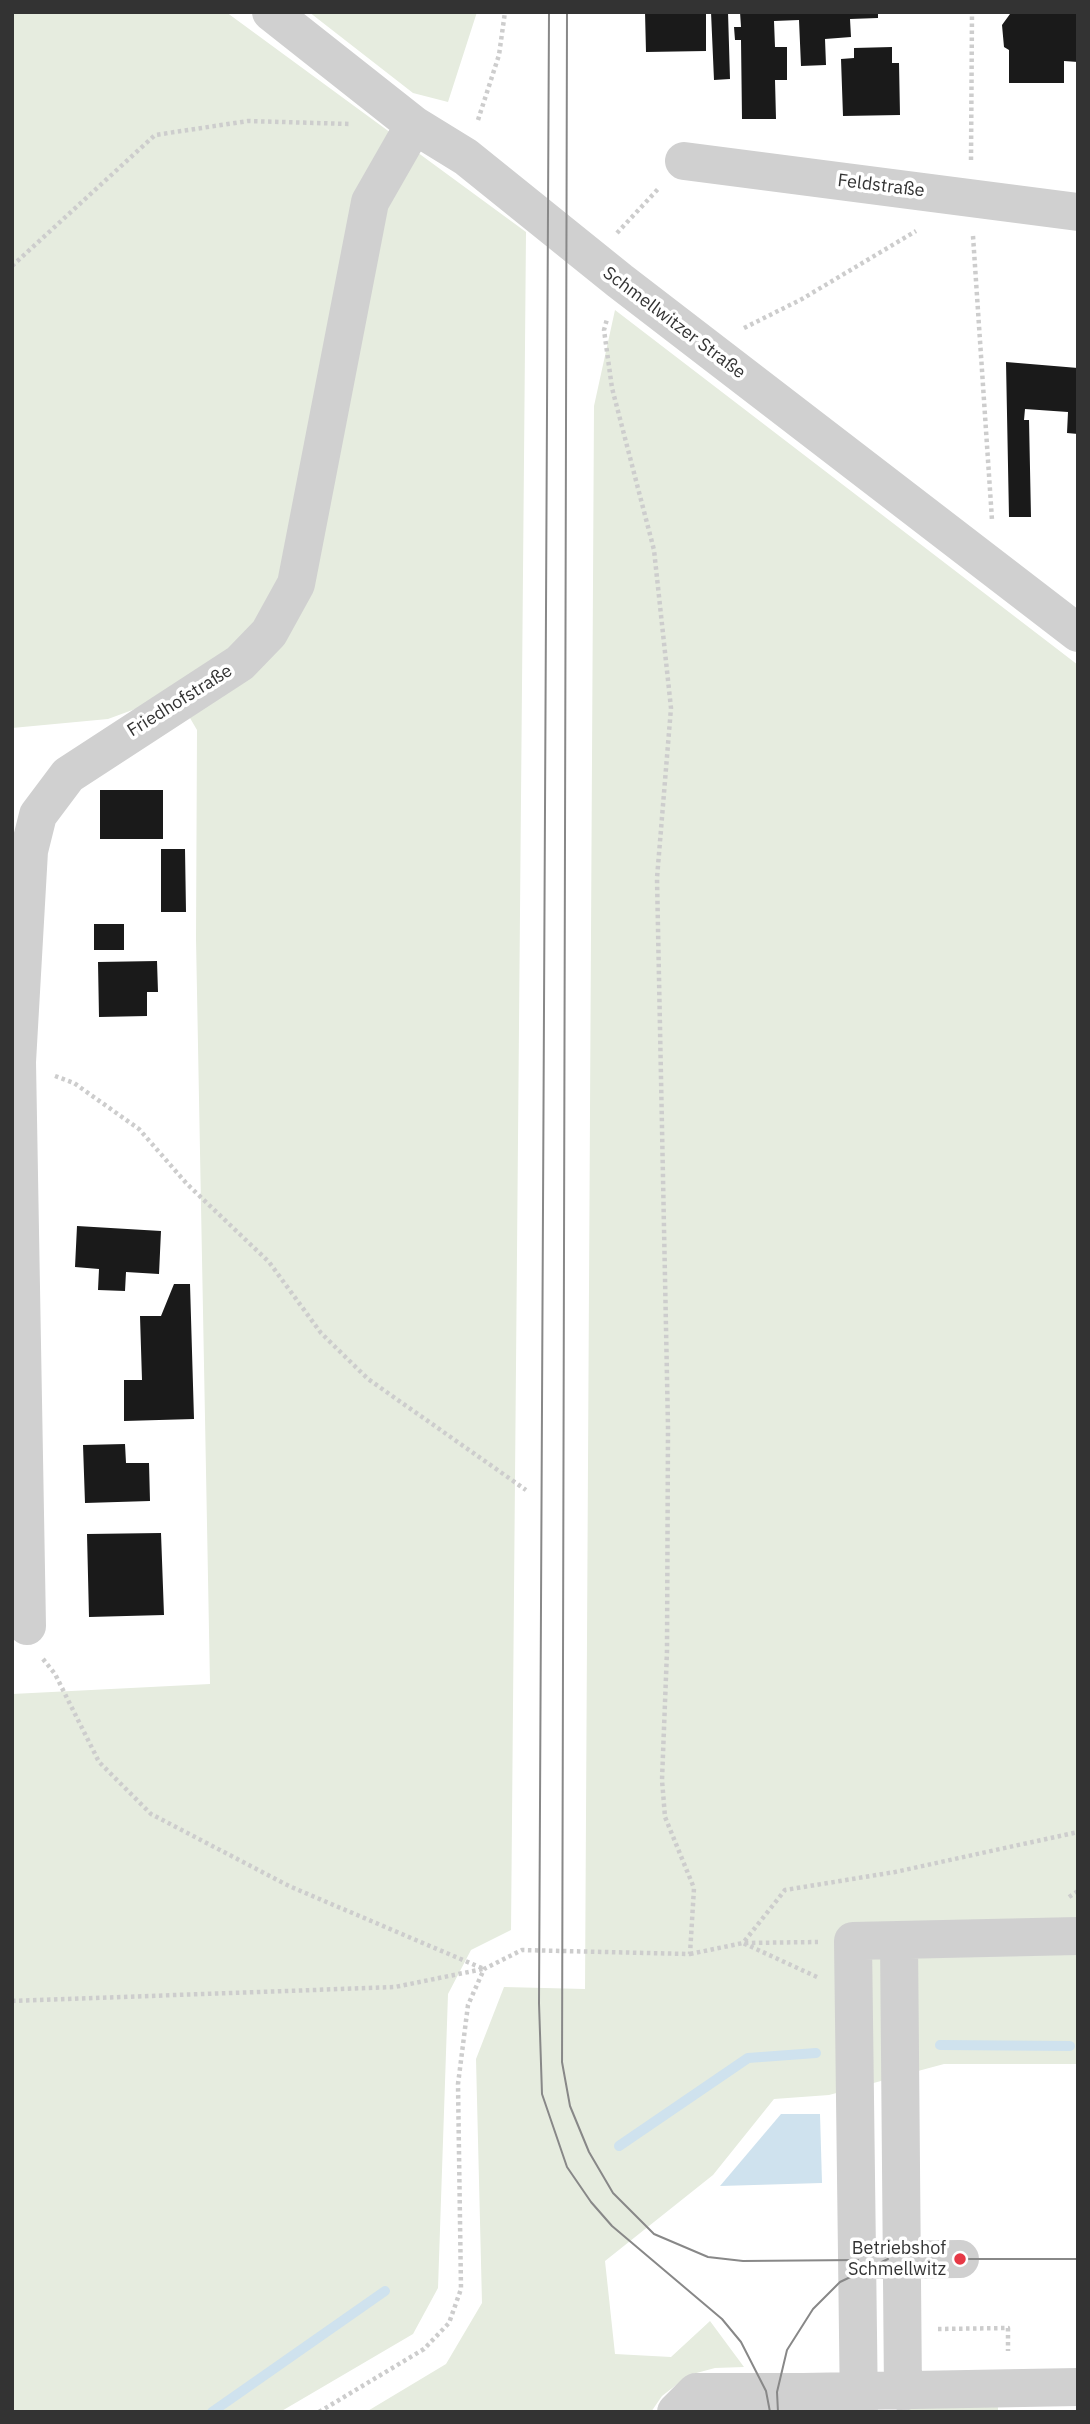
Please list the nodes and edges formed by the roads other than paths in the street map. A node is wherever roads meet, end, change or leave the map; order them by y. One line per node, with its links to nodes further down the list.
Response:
1 (271, 12): 2 (street, Schmellwitzer Straße)
2 (414, 125): 5 (street, Schmellwitzer Straße); 6 (street, Friedhofstraße)
3 (684, 161): 4 (street, Feldstraße)
4 (1078, 212)
5 (1078, 633)
6 (15, 1062): 7 (street, Friedhofstraße)
7 (27, 1626)
8 (1078, 1936): 9 (street)
9 (899, 1940): 10 (street); 12 (street)
10 (901, 2259): 11 (street); 12 (street); 14 (street)
11 (960, 2259)
12 (858, 2260): 16 (street)
13 (1078, 2387): 14 (street)
14 (903, 2392): 16 (street)
15 (803, 2402): 16 (street); 17 (street)
16 (859, 2402)
17 (676, 2412)

